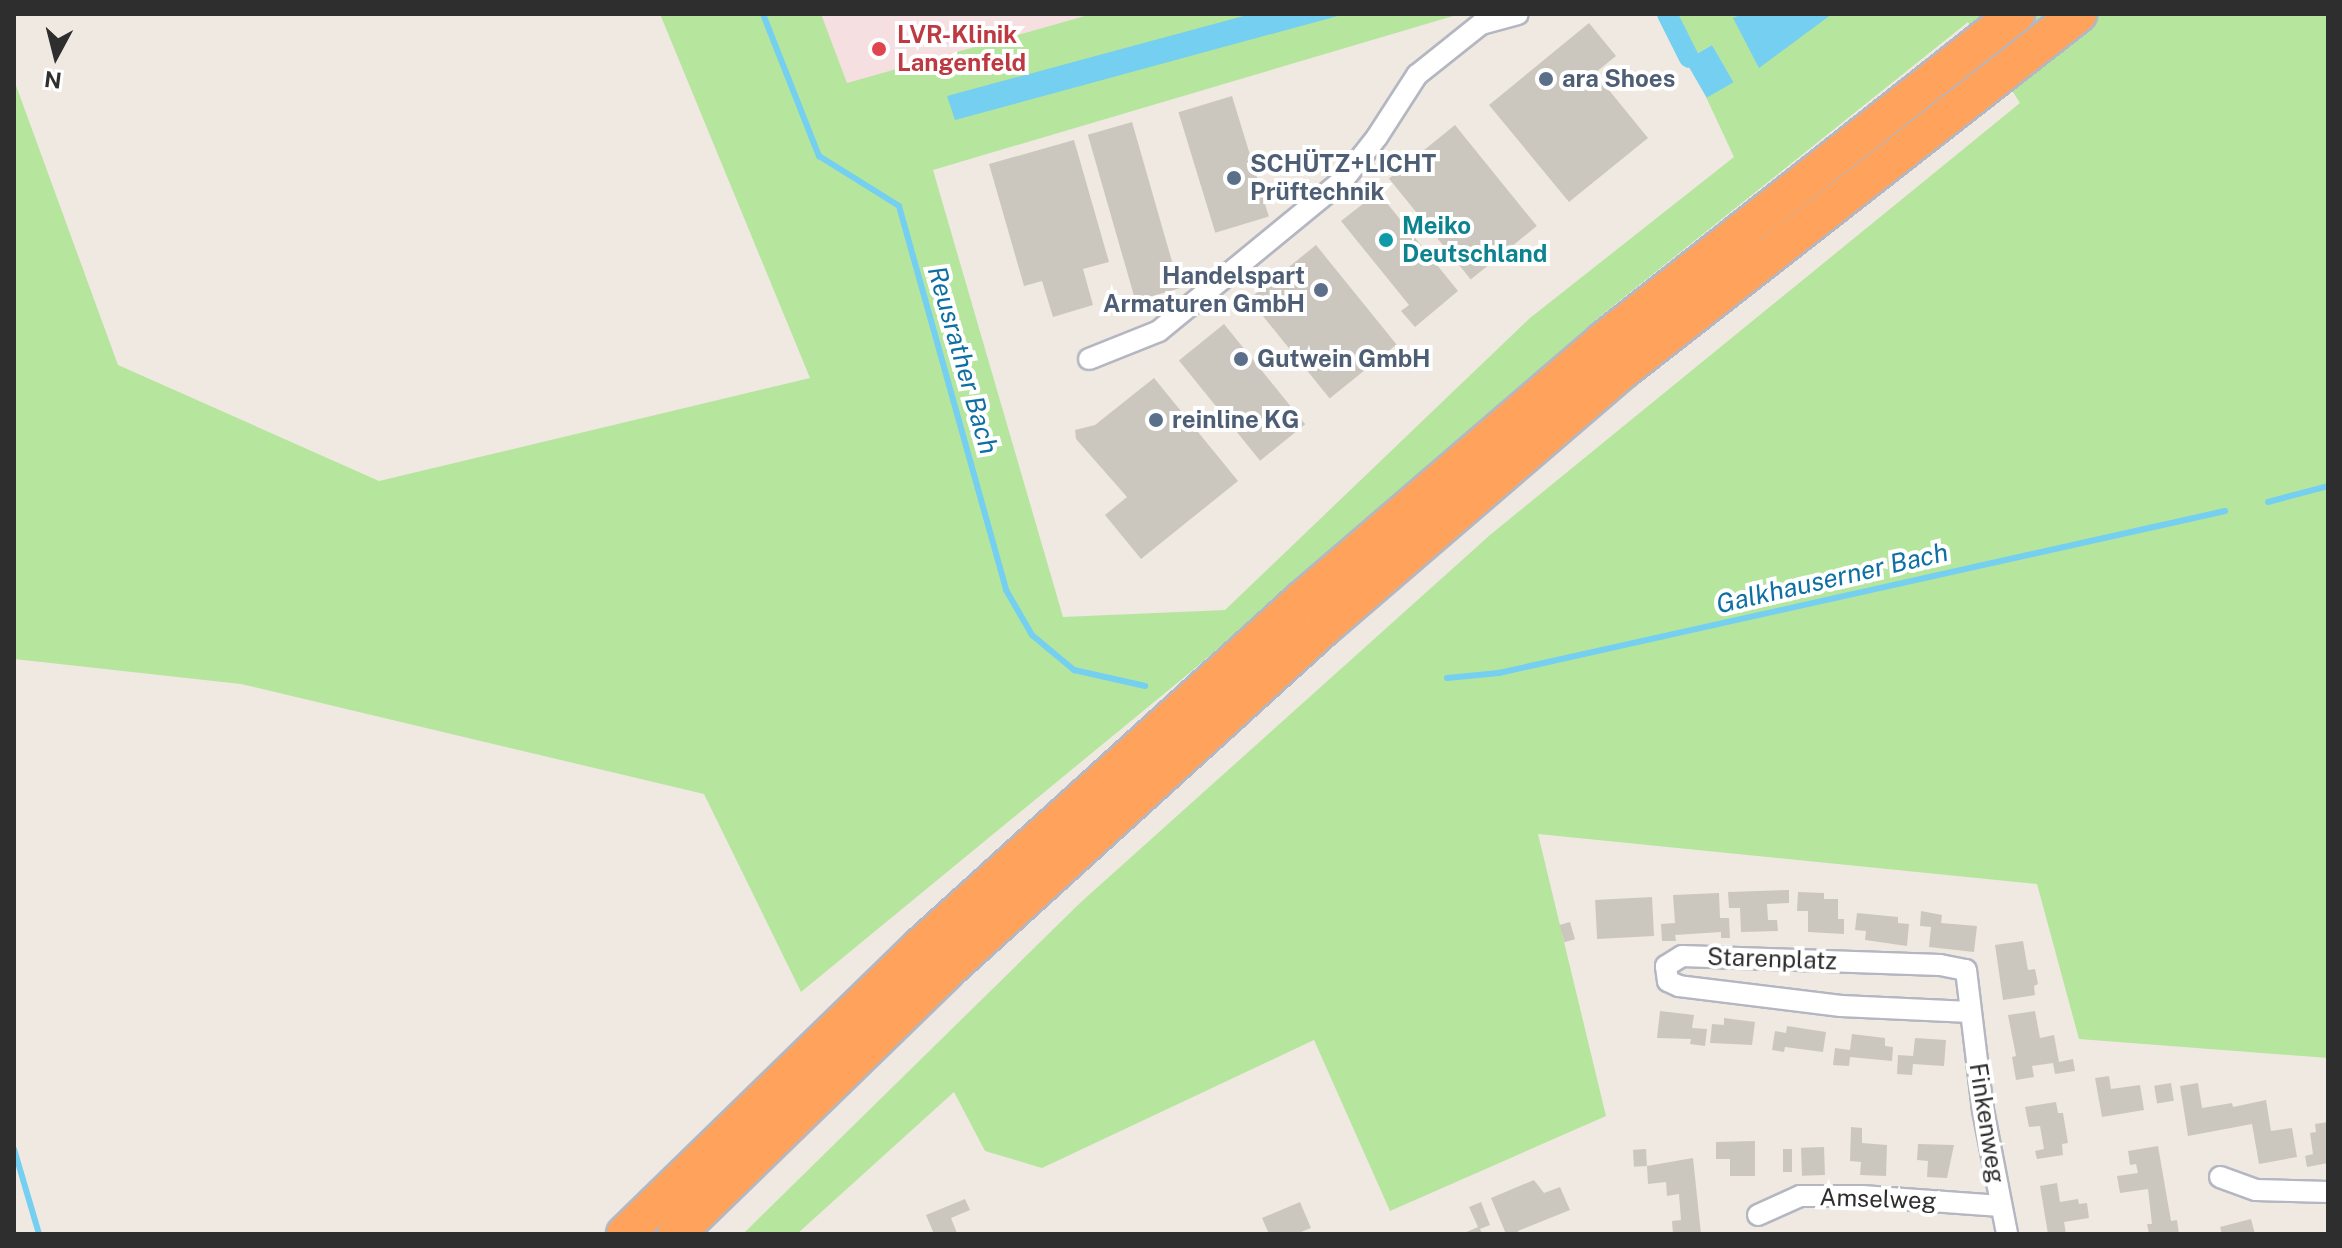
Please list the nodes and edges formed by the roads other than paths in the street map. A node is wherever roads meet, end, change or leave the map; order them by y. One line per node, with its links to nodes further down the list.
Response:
1 (1518, 14): 4 (street)
2 (2016, 14): 10 (highway)
3 (2078, 14): 11 (highway)
4 (1089, 359)
5 (1970, 1012): 5 (street, Starenplatz); 8 (street, Finkenweg)
6 (2220, 1177): 7 (street)
7 (2328, 1192)
8 (2001, 1206): 9 (street, Amselweg); 12 (street, Finkenweg)
9 (1758, 1215)
10 (625, 1234)
11 (676, 1234)
12 (2007, 1234)

